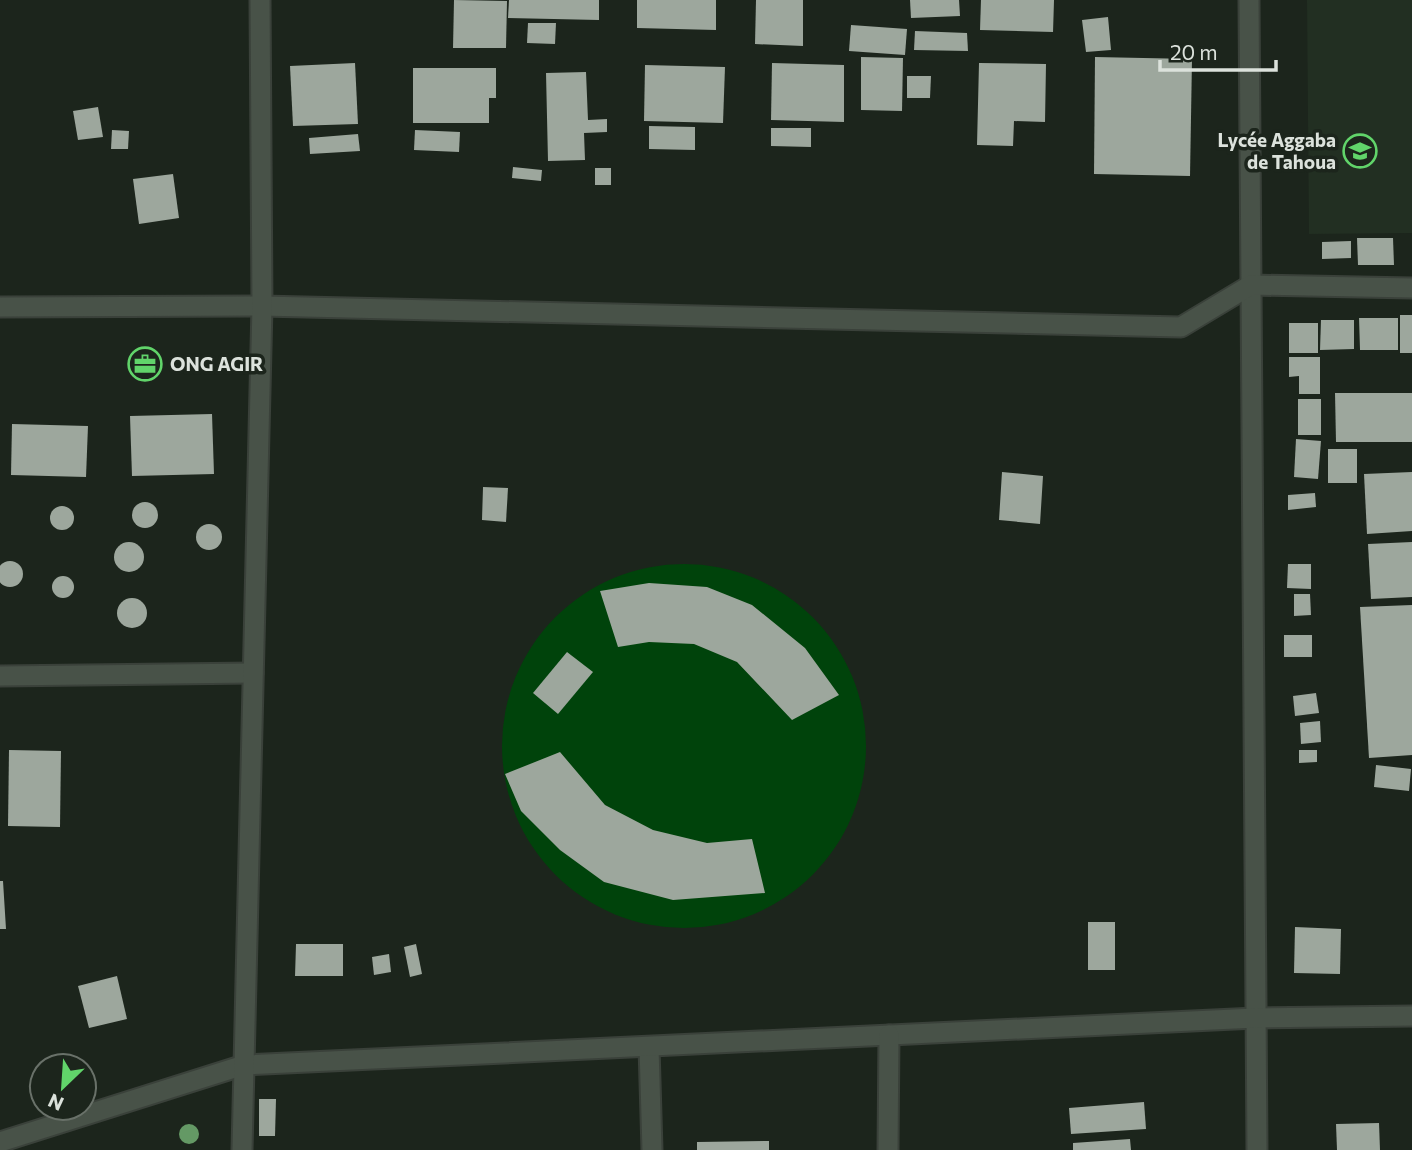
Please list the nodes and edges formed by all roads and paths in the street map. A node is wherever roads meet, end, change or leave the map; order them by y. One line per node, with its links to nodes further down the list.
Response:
1 (260, 0): 5 (street)
2 (1249, 0): 3 (street)
3 (1251, 285): 4 (street); 5 (street); 10 (street)
4 (1412, 288)
5 (262, 306): 6 (street); 7 (street)
6 (0, 307)
7 (253, 673): 8 (street); 13 (street)
8 (0, 676)
9 (1412, 1016): 10 (street)
10 (1256, 1018): 11 (street); 18 (street)
11 (889, 1035): 12 (street); 17 (street)
12 (649, 1047): 13 (street); 16 (street)
13 (244, 1065): 14 (street); 15 (street)
14 (0, 1142)
15 (242, 1150)
16 (652, 1150)
17 (888, 1150)
18 (1257, 1150)

